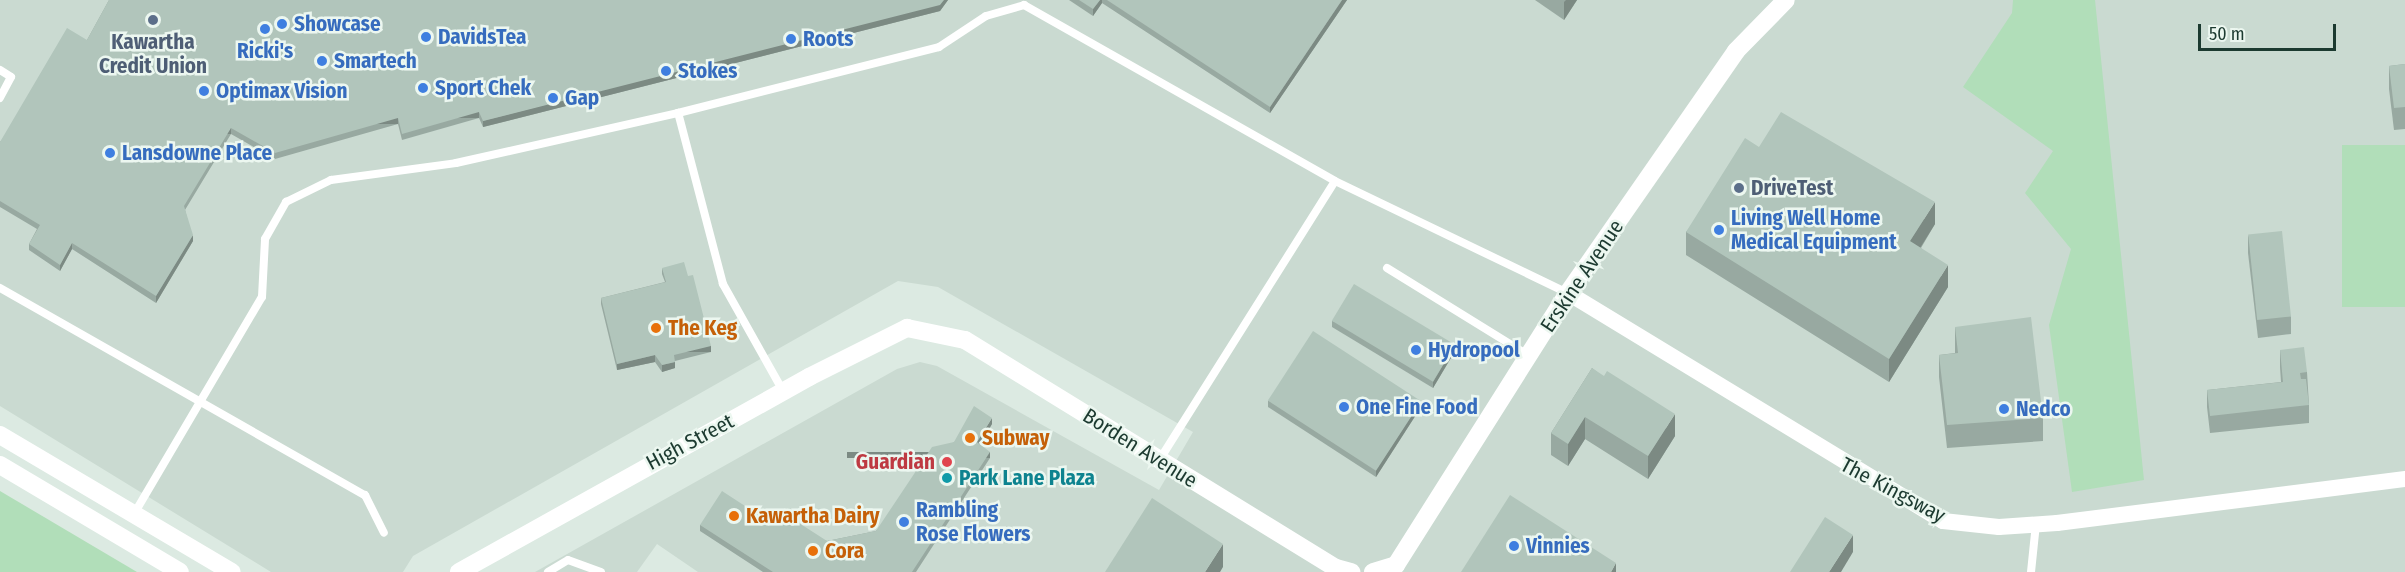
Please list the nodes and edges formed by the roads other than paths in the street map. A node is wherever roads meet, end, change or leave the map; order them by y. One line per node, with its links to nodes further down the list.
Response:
1 (1786, 0): 8 (street, Erskine Avenue)
2 (0, 70): 3 (lane)
3 (0, 98)
4 (678, 113): 5 (lane); 11 (lane); 12 (lane)
5 (1335, 181): 8 (lane); 14 (lane)
6 (1387, 268): 10 (lane)
7 (0, 288): 12 (lane)
8 (1568, 293): 10 (street, Erskine Avenue); 18 (street, The Kingsway)
9 (927, 329): 11 (street, High Street); 14 (street, Borden Avenue)
10 (1528, 355): 26 (street, Erskine Avenue)
11 (783, 391): 22 (street, High Street)
12 (200, 398): 17 (lane); 19 (lane)
13 (0, 435): 17 (street)
14 (1160, 460): 25 (street, Borden Avenue)
15 (0, 465): 20 (street)
16 (2405, 479): 18 (street, The Kingsway)
17 (134, 514): 21 (street)
18 (2036, 524): 27 (lane)
19 (384, 533)
20 (180, 572)
21 (232, 572)
22 (459, 572)
23 (548, 572): 24 (lane)
24 (601, 572)
25 (1352, 572)
26 (1373, 572)
27 (2031, 572)

